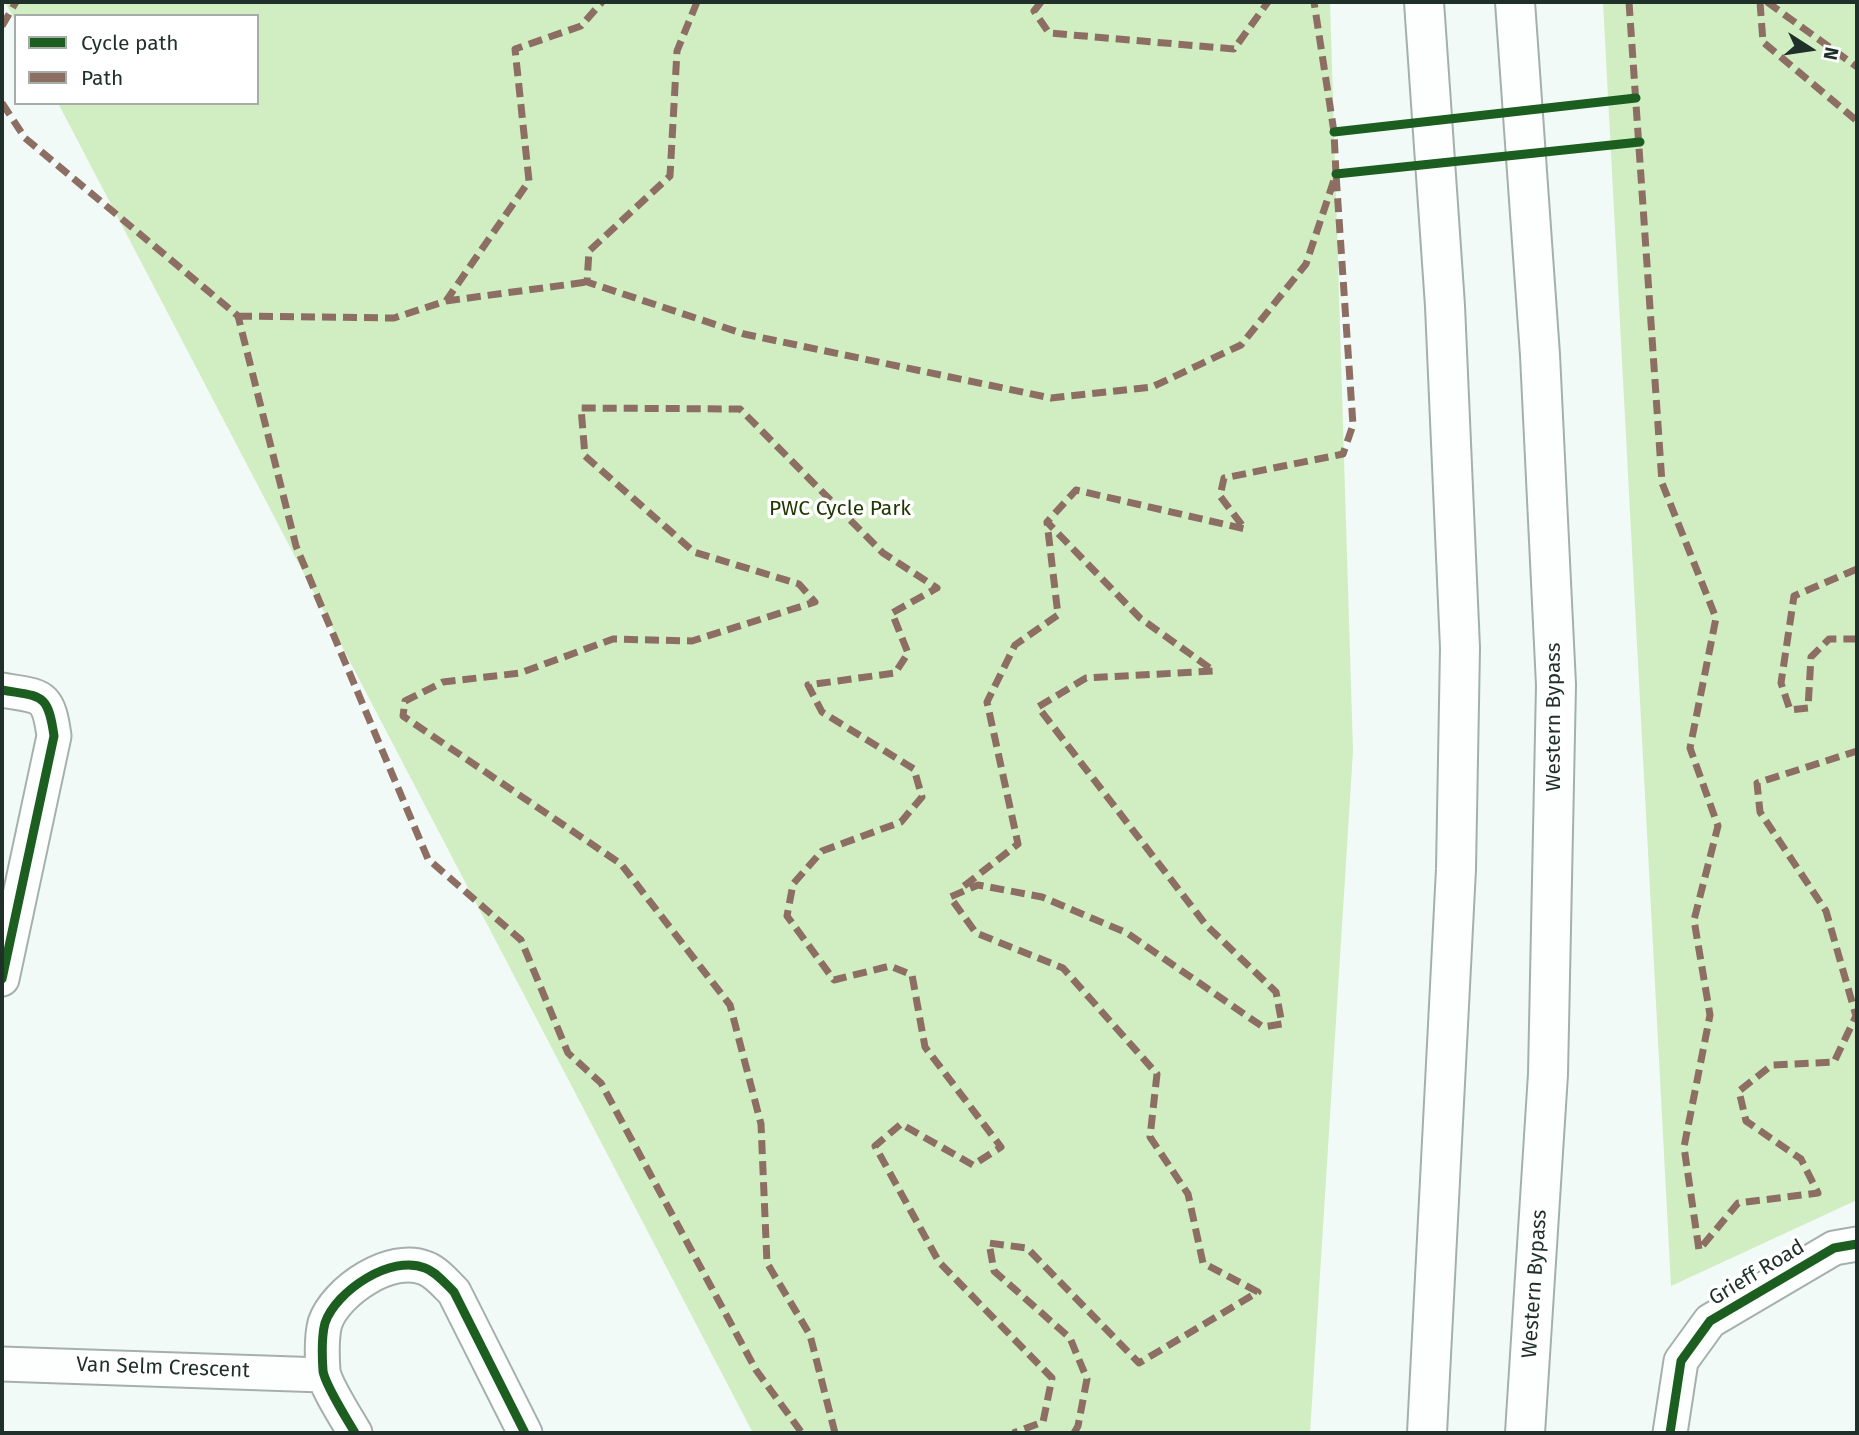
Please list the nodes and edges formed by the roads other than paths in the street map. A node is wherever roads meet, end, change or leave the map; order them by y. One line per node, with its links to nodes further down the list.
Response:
1 (1424, 2): 10 (highway)
2 (1515, 2): 11 (highway, Western Bypass)
3 (2, 690): 4 (street)
4 (2, 978)
5 (1857, 1244): 12 (street, Grieff Road)
6 (2, 1364): 7 (street, Van Selm Crescent)
7 (323, 1375): 8 (street); 9 (street)
8 (355, 1433)
9 (526, 1433)
10 (1427, 1433)
11 (1525, 1433)
12 (1670, 1433)

